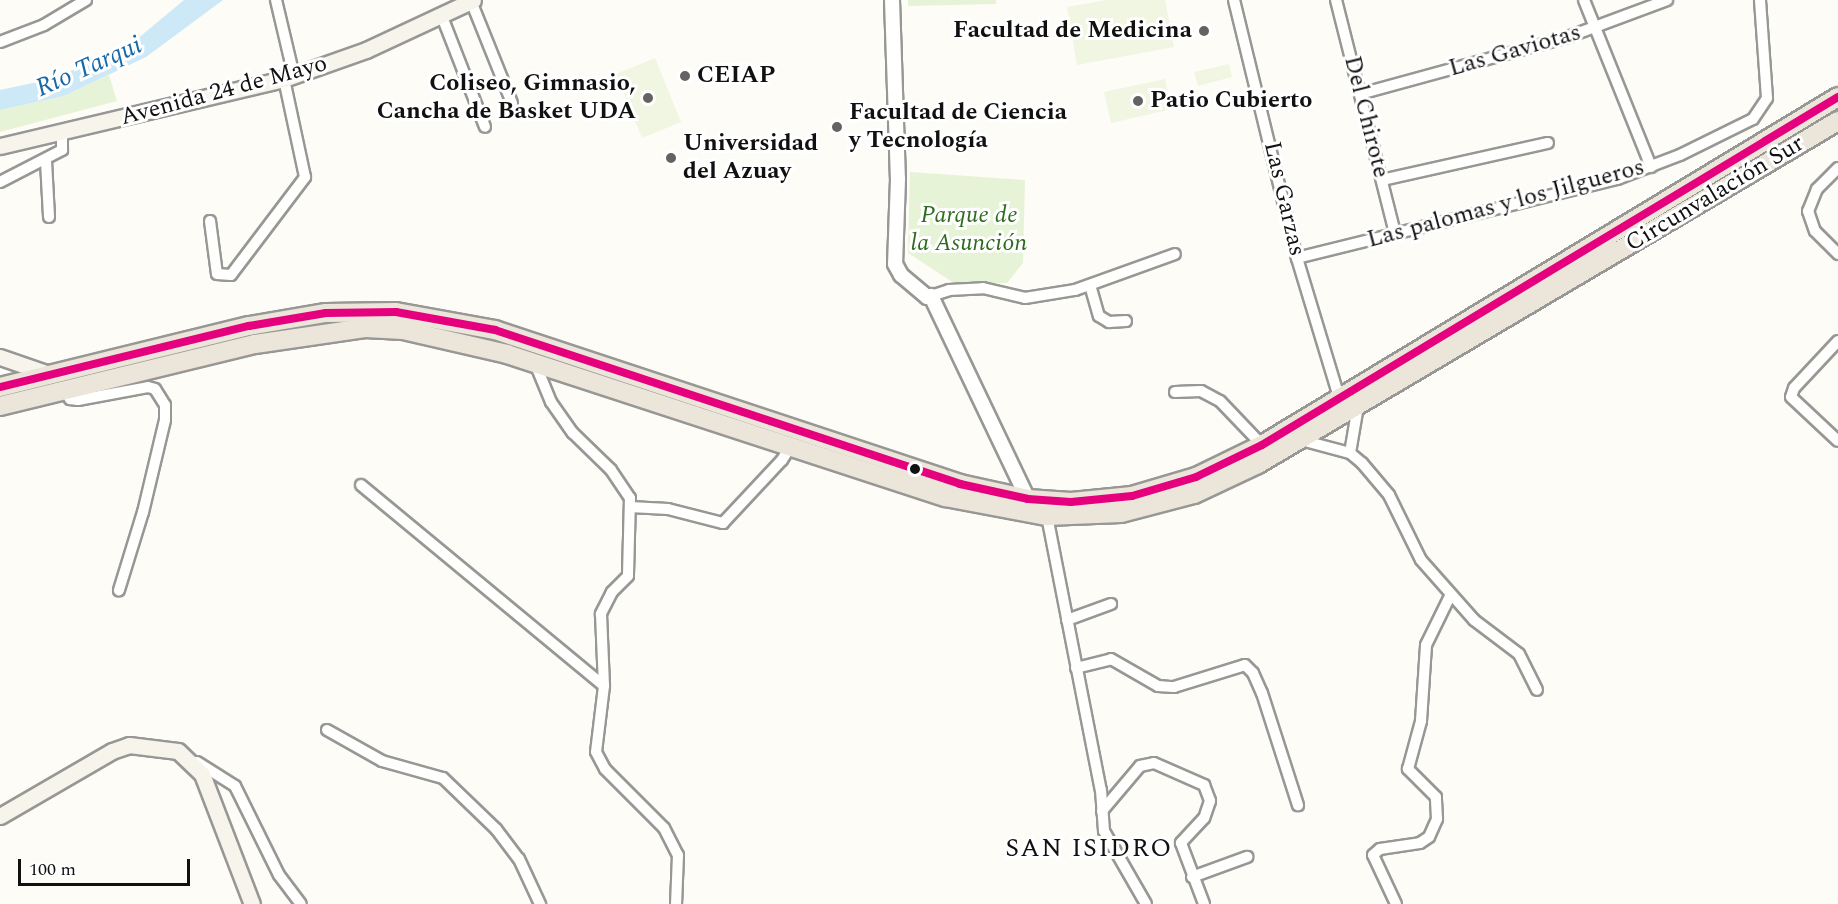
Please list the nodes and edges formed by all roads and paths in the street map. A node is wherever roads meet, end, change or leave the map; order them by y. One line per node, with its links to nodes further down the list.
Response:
1 (86, 0): 12 (street)
2 (276, 0): 13 (street)
3 (472, 0): 10 (main road, Avenida 24 de Mayo); 16 (street)
4 (892, 0): 34 (street)
5 (1234, 0): 32 (street, Las Garzas)
6 (1336, 0): 14 (street, Del Chirote)
7 (1584, 0): 11 (street)
8 (1667, 0): 11 (street, Las Gaviotas)
9 (1760, 0): 23 (street, Las palomas y los Jilgueros)
10 (441, 14): 13 (main road, Avenida 24 de Mayo); 18 (street)
11 (1595, 29): 14 (street, Las Gaviotas); 23 (street)
12 (0, 42)
13 (289, 78): 19 (main road, Avenida 24 de Mayo); 28 (street)
14 (1360, 94): 25 (street, Del Chirote)
15 (1838, 97): 43 (highway, Circunvalación Sur)
16 (512, 102)
17 (1838, 121): 45 (highway, Circunvalación Sur)
18 (485, 126)
19 (62, 133): 21 (main road, Avenida 24 de Mayo); 22 (street)
20 (1548, 143): 25 (street)
21 (0, 146)
22 (46, 161): 26 (street); 27 (street)
23 (1652, 167): 29 (street, Las palomas y los Jilgueros)
24 (1838, 168): 31 (street)
25 (1382, 180): 29 (street, Del Chirote)
26 (0, 182)
27 (49, 217)
28 (210, 221)
29 (1395, 233): 32 (street, Las palomas y los Jilgueros)
30 (1175, 254): 33 (street)
31 (1838, 254)
32 (1297, 258): 43 (street, Las Garzas)
33 (1090, 285): 34 (street); 35 (street)
34 (932, 297): 52 (street)
35 (1126, 321)
36 (1838, 341): 47 (street)
37 (0, 357): 39 (main road)
38 (535, 363): 41 (highway, Circunvalación Sur); 49 (highway, Circunvalación Sur); 53 (street)
39 (49, 374): 40 (highway, Circunvalación Sur); 52 (highway, Circunvalación Sur)
40 (0, 387)
41 (64, 390): 44 (highway, Circunvalación Sur); 55 (street)
42 (1175, 392): 48 (street)
43 (1339, 397): 48 (highway, Circunvalación Sur)
44 (0, 406)
45 (1358, 406): 46 (highway, Circunvalación Sur); 50 (street)
46 (1301, 440): 50 (street); 54 (highway, Circunvalación Sur)
47 (1838, 441)
48 (1262, 444): 52 (highway, Circunvalación Sur)
49 (790, 447): 53 (street); 54 (highway, Circunvalación Sur)
50 (1350, 453): 56 (street)
51 (361, 485): 60 (street)
52 (1028, 499)
53 (630, 507): 60 (street)
54 (1047, 516): 58 (street)
55 (119, 590)
56 (1450, 596): 61 (street); 75 (street)
57 (1111, 604): 58 (street)
58 (1067, 620): 59 (street)
59 (1076, 668): 64 (street); 65 (street)
60 (604, 686): 72 (street)
61 (1537, 690)
62 (327, 730): 71 (street)
63 (186, 755): 66 (main road); 69 (main road); 70 (street)
64 (1298, 805)
65 (1102, 811): 68 (street); 73 (street)
66 (0, 816)
67 (1247, 857): 68 (street)
68 (1192, 877): 74 (street)
69 (252, 904)
70 (301, 904)
71 (540, 904)
72 (676, 904)
73 (1146, 904)
74 (1204, 904)
75 (1396, 904)

